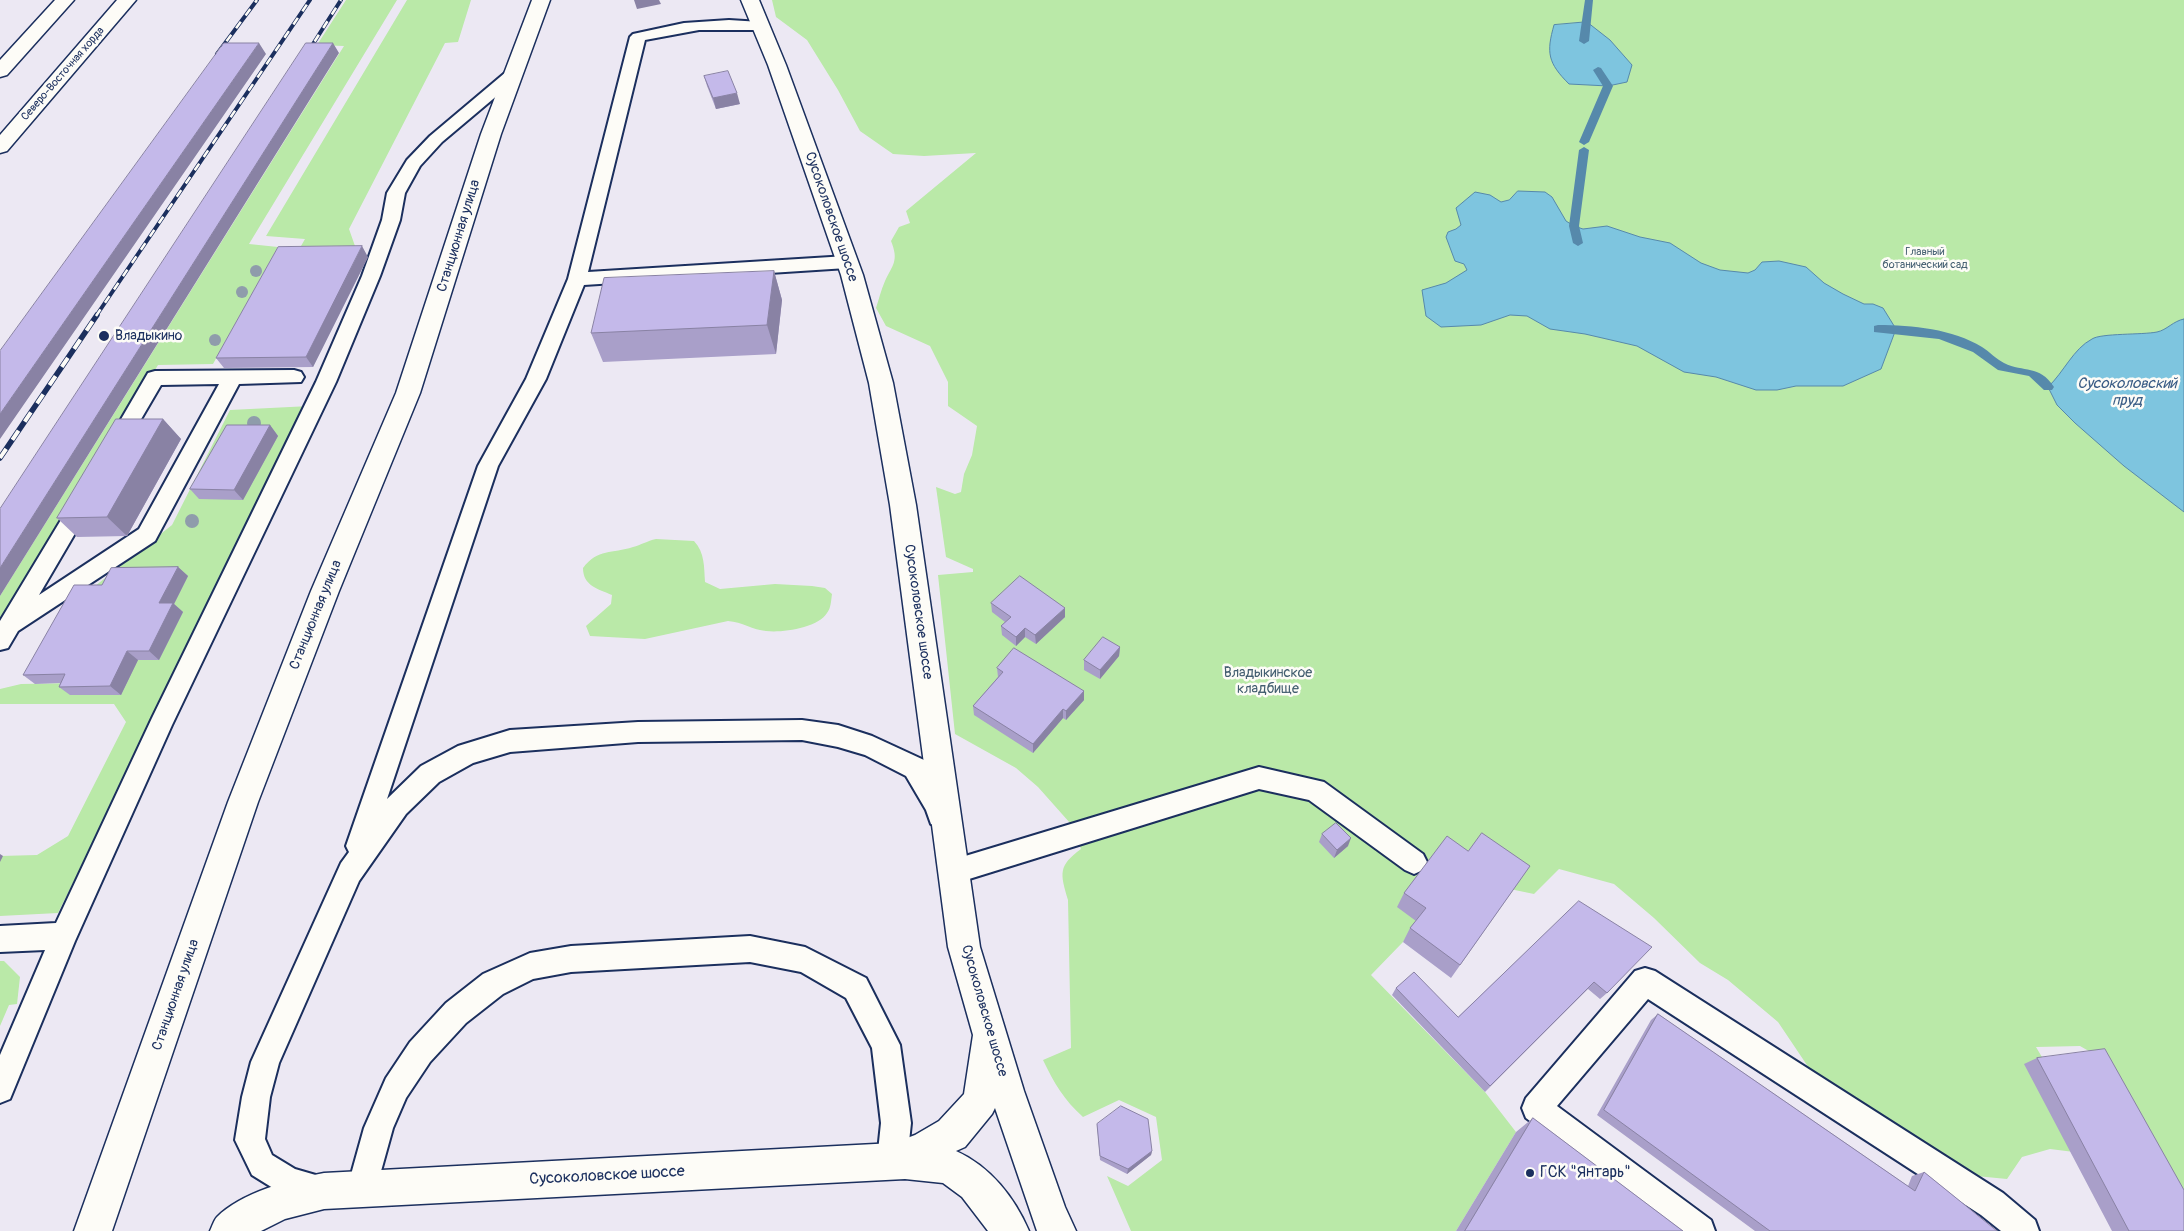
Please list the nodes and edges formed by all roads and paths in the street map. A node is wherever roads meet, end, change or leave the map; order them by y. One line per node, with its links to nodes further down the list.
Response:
1 (65, 0): 6 (street)
2 (127, 0): 8 (street, Северо-Восточная хорда)
3 (541, 0): 7 (street, Станционная улица)
4 (750, 0): 5 (street, Сусоколовское шоссе)
5 (761, 26): 9 (street, Сусоколовское шоссе); 10 (lane)
6 (0, 71)
7 (512, 75): 17 (lane); 24 (street, Станционная улица)
8 (0, 147)
9 (847, 262): 10 (lane); 16 (street, Сусоколовское шоссе)
10 (577, 279): 15 (lane)
11 (294, 377): 12 (lane)
12 (233, 378): 13 (lane); 13 (lane)
13 (4, 634)
14 (1414, 862): 16 (lane)
15 (350, 872): 16 (lane); 23 (lane)
16 (953, 872): 19 (street, Сусоколовское шоссе)
17 (64, 936): 18 (lane); 20 (lane)
18 (0, 939)
19 (989, 1030): 21 (street); 27 (street, Сусоколовское шоссе)
20 (0, 1088)
21 (892, 1161): 22 (street, Сусоколовское шоссе); 22 (lane); 26 (street, Сусоколовское шоссе)
22 (362, 1189): 23 (street, Сусоколовское шоссе)
23 (324, 1191): 25 (street, Сусоколовское шоссе)
24 (93, 1231)
25 (229, 1231)
26 (1010, 1231)
27 (1057, 1231)
28 (1700, 1231): 29 (lane)
29 (2024, 1231)

